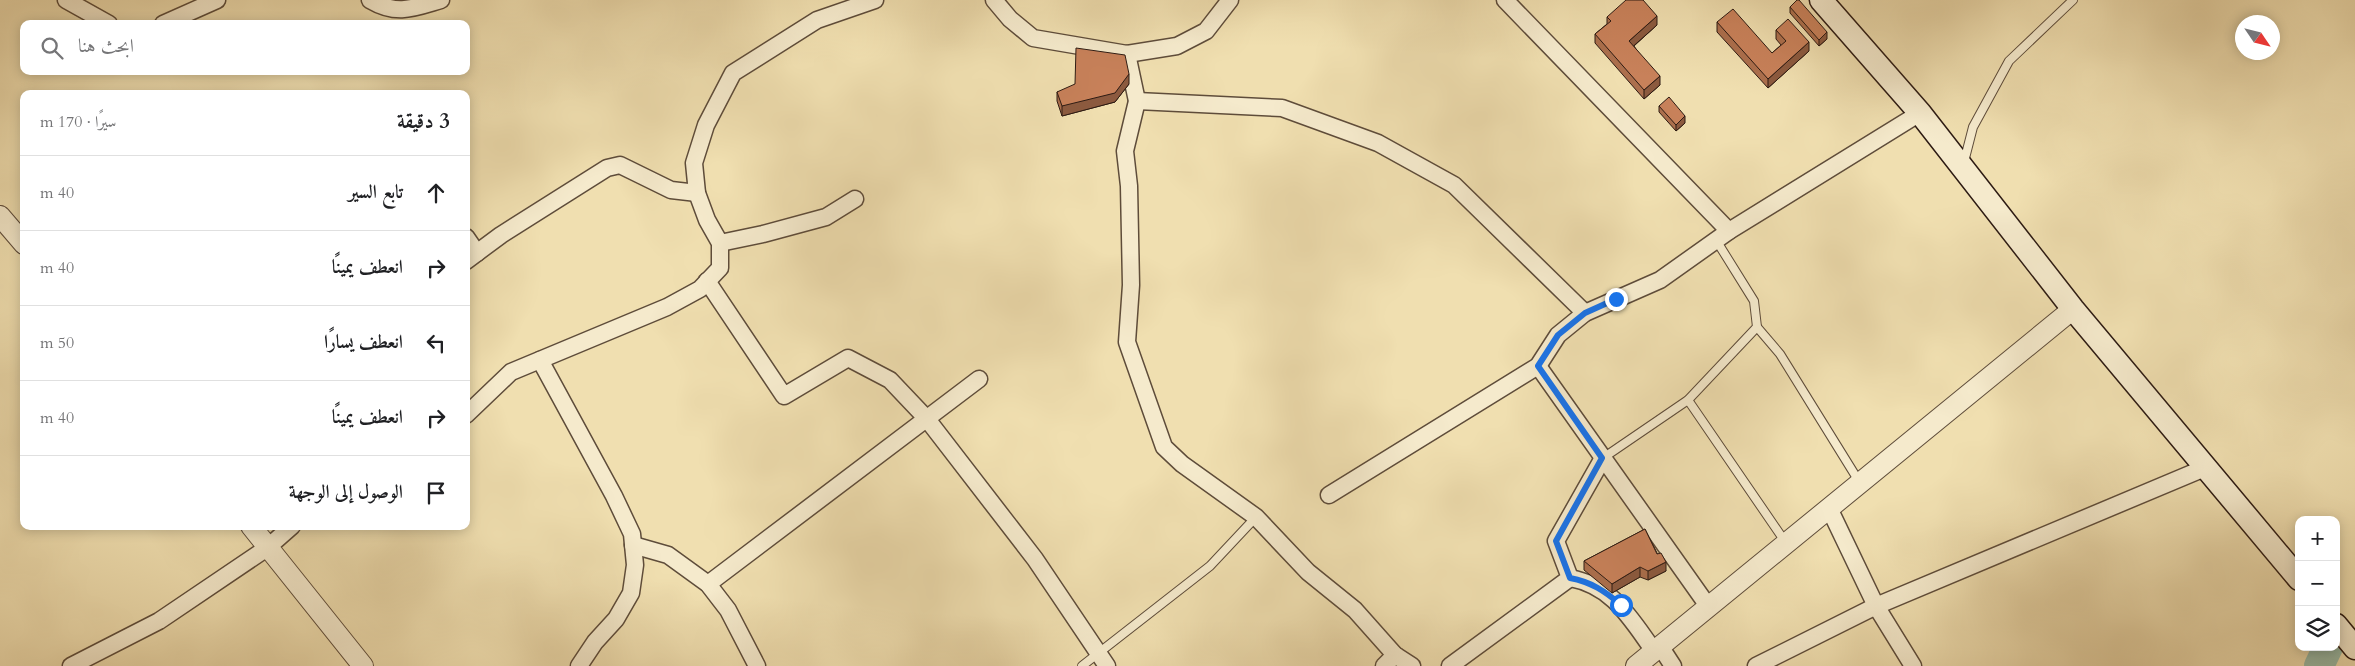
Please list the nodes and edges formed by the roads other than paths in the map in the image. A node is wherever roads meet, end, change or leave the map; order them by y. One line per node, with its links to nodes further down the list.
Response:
1 (66, 0): 11 (street)
2 (217, 0): 12 (street)
3 (370, 0): 4 (street)
4 (441, 0)
5 (875, 0): 17 (street)
6 (994, 0): 13 (street)
7 (1230, 0): 13 (street)
8 (1505, 0): 20 (street)
9 (1821, 0): 15 (main road)
10 (2073, 0): 16 (lane)
11 (102, 20)
12 (172, 20)
13 (1127, 54): 14 (street)
14 (1137, 101): 26 (street); 39 (street)
15 (1920, 113): 16 (main road); 20 (street)
16 (1963, 166): 25 (main road)
17 (697, 193): 22 (street); 23 (street)
18 (855, 199): 22 (street)
19 (0, 216): 21 (street)
20 (1722, 236): 26 (street); 27 (lane)
21 (20, 239)
22 (720, 243): 24 (street)
23 (471, 257)
24 (707, 281): 28 (street); 33 (street)
25 (2073, 309): 35 (main road); 36 (street)
26 (1585, 313): 29 (street)
27 (1757, 326): 31 (lane); 36 (lane)
28 (540, 360): 32 (street); 43 (street)
29 (1538, 366): 34 (street); 37 (street)
30 (979, 379): 33 (street)
31 (1688, 400): 34 (lane); 42 (lane)
32 (470, 411)
33 (928, 419): 47 (street); 53 (street)
34 (1602, 458): 46 (street); 48 (street)
35 (2207, 468): 45 (main road); 49 (street)
36 (1860, 483): 38 (street)
37 (1329, 495)
38 (1829, 508): 42 (street); 49 (street)
39 (1256, 517): 53 (lane); 54 (street)
40 (254, 530): 44 (street)
41 (287, 530): 44 (street)
42 (1786, 543): 48 (street)
43 (633, 544): 47 (street); 57 (street)
44 (267, 548): 55 (street); 56 (street)
45 (2295, 574)
46 (1570, 578): 52 (street); 61 (street)
47 (708, 584): 58 (street)
48 (1708, 606): 52 (street)
49 (1876, 606): 64 (street); 65 (street)
50 (2340, 630): 51 (main road)
51 (2355, 648)
52 (1657, 649): 62 (street); 63 (street)
53 (1102, 660): 59 (lane)
54 (1390, 660): 60 (street)
55 (71, 666)
56 (363, 666)
57 (579, 666)
58 (757, 666)
59 (1082, 666)
60 (1412, 666)
61 (1450, 666)
62 (1636, 666)
63 (1673, 666)
64 (1756, 666)
65 (1913, 666)

